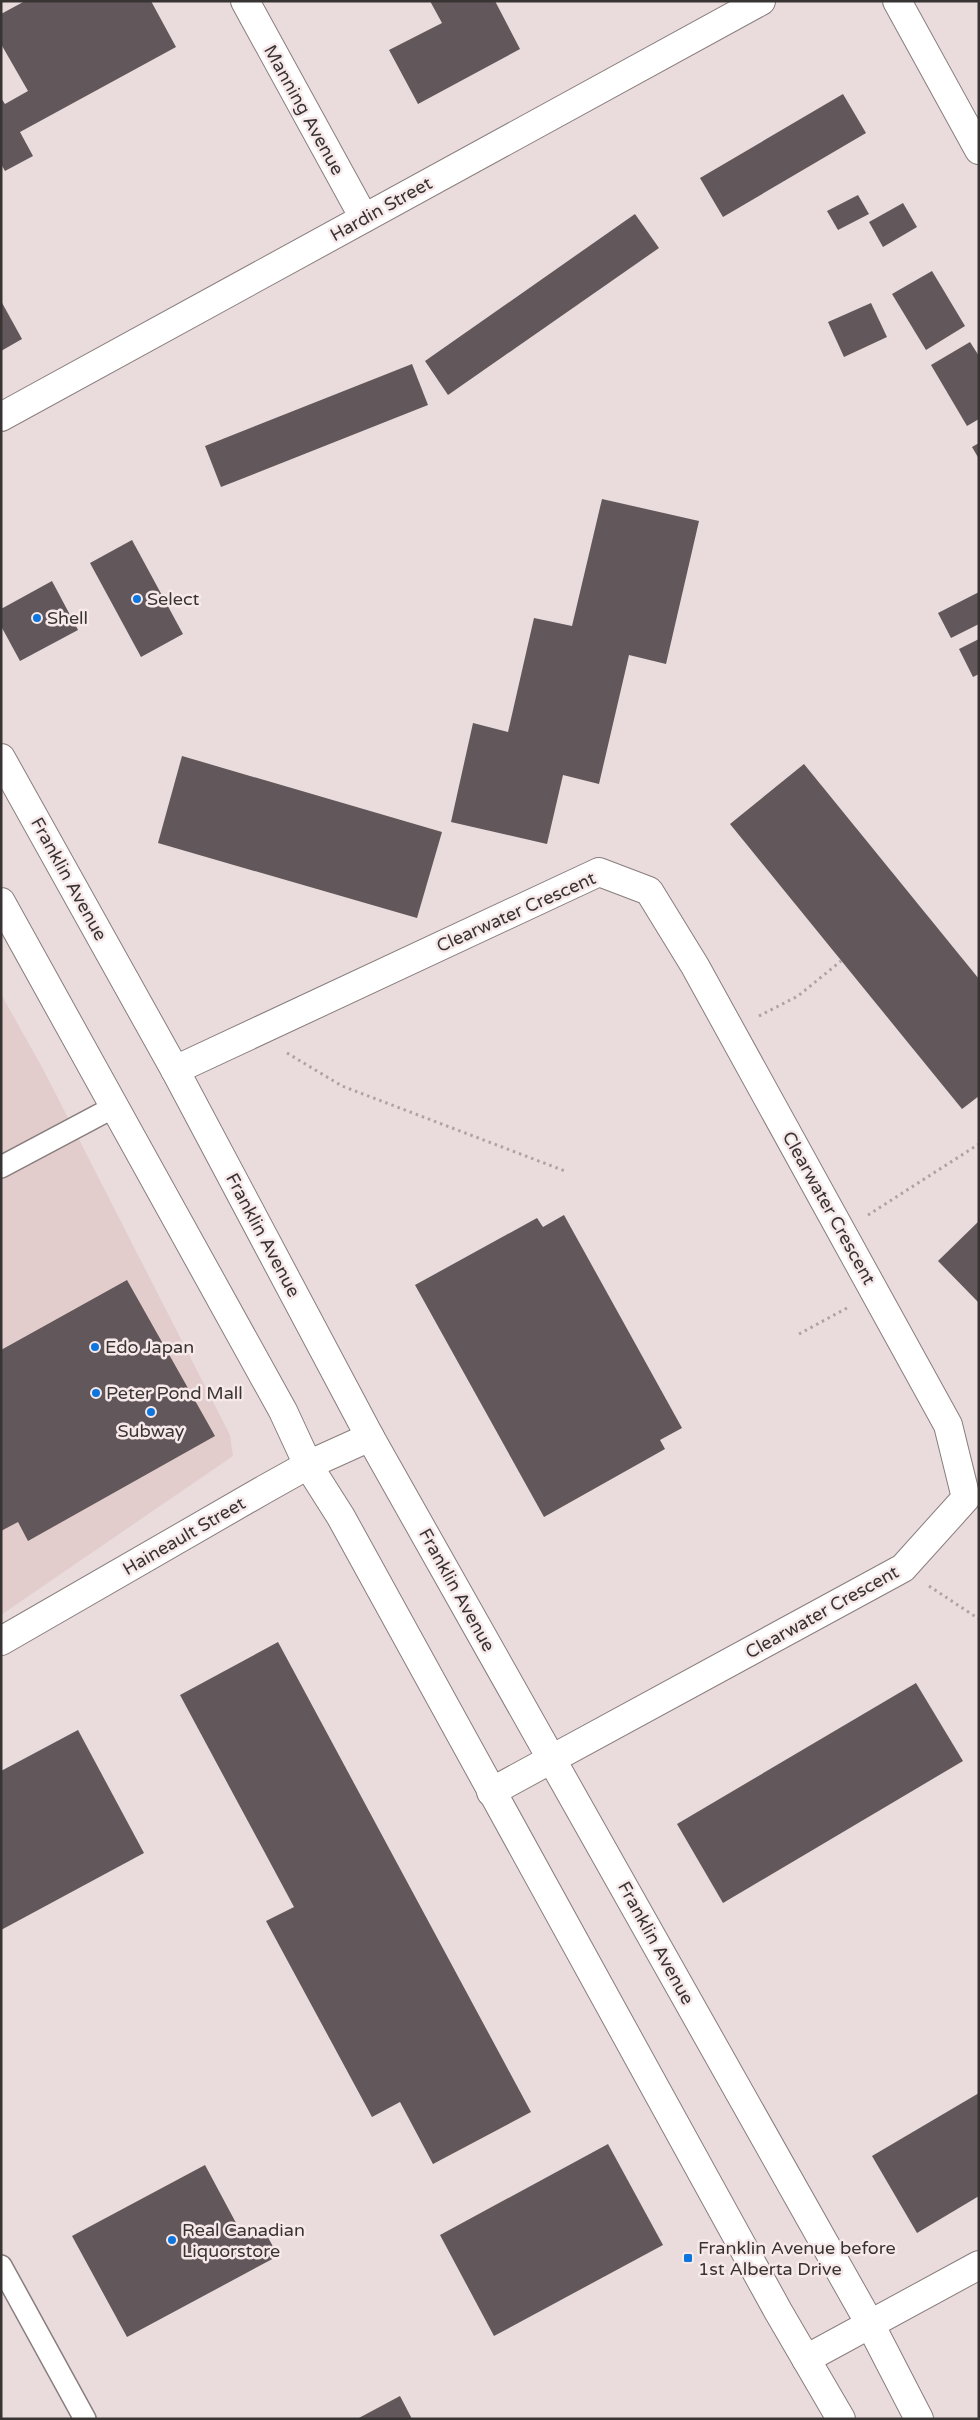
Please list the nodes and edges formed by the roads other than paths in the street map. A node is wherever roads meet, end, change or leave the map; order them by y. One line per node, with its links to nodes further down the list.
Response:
1 (245, 1): 5 (street, Manning Avenue)
2 (761, 1): 5 (street, Hardin Street)
3 (897, 1): 4 (street)
4 (979, 150)
5 (364, 218): 6 (street, Hardin Street)
6 (1, 417)
7 (1, 758): 9 (street, Franklin Avenue)
8 (1, 902): 10 (street)
9 (175, 1070): 12 (street, Franklin Avenue); 15 (street, Clearwater Crescent)
10 (114, 1107): 11 (lane); 13 (street)
11 (1, 1167)
12 (370, 1438): 13 (street, Haineault Street); 15 (street, Franklin Avenue)
13 (308, 1465): 14 (street, Haineault Street); 16 (street)
14 (1, 1641)
15 (553, 1760): 16 (street, Clearwater Crescent); 19 (street, Franklin Avenue)
16 (491, 1792): 20 (street)
17 (979, 2265): 19 (street)
18 (1, 2266): 21 (lane)
19 (870, 2324): 20 (street); 23 (street, Franklin Avenue)
20 (806, 2359): 22 (street)
21 (85, 2419)
22 (841, 2419)
23 (919, 2419)

